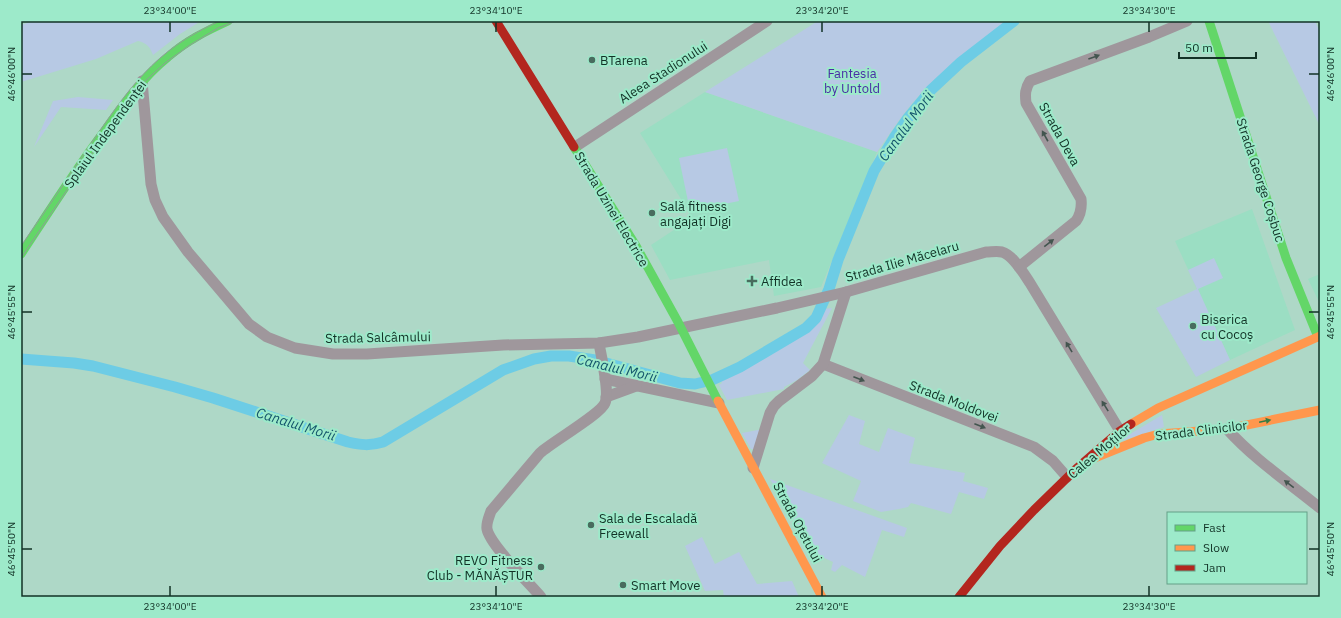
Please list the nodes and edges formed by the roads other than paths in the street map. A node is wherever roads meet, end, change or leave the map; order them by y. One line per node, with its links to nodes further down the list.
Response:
1 (228, 21): 6 (main road, Splaiul Independenței)
2 (496, 21): 7 (main road, Strada Uzinei Electrice)
3 (767, 21): 7 (street, Aleea Stadionului)
4 (1187, 21): 9 (street, Strada Deva, one-way to 4)
5 (1209, 21): 12 (main road, Strada George Coșbuc)
6 (142, 81): 8 (main road, Splaiul Independenței); 13 (street, Strada Salcâmului)
7 (575, 147): 11 (main road, Strada Uzinei Electrice)
8 (21, 254)
9 (1019, 267): 10 (street, Strada Ilie Măcelaru); 21 (street, Strada Ilie Măcelaru, one-way to 9)
10 (842, 293): 11 (street, Strada Ilie Măcelaru); 14 (street)
11 (681, 329): 13 (street, Strada Ilie Măcelaru); 18 (main road, Strada Uzinei Electrice)
12 (1319, 336): 21 (main road, Calea Moților)
13 (599, 343): 15 (street)
14 (823, 364): 23 (street); 24 (street, Strada Moldovei, one-way to 24)
15 (604, 375): 16 (street); 17 (street)
16 (636, 386): 17 (street); 18 (street)
17 (606, 397): 26 (street)
18 (719, 403): 23 (main road, Strada Oțetului)
19 (1320, 410): 20 (main road, Strada Clinicilor, one-way to 19)
20 (1227, 429): 22 (main road, Strada Clinicilor); 25 (street, one-way to 20)
21 (1120, 431): 22 (main road, Calea Moților)
22 (1085, 461): 24 (main road, Calea Moților)
23 (751, 464): 27 (main road, Strada Oțetului)
24 (1068, 477): 28 (main road, Calea Moților)
25 (1320, 508)
26 (541, 597)
27 (822, 597)
28 (959, 597)

